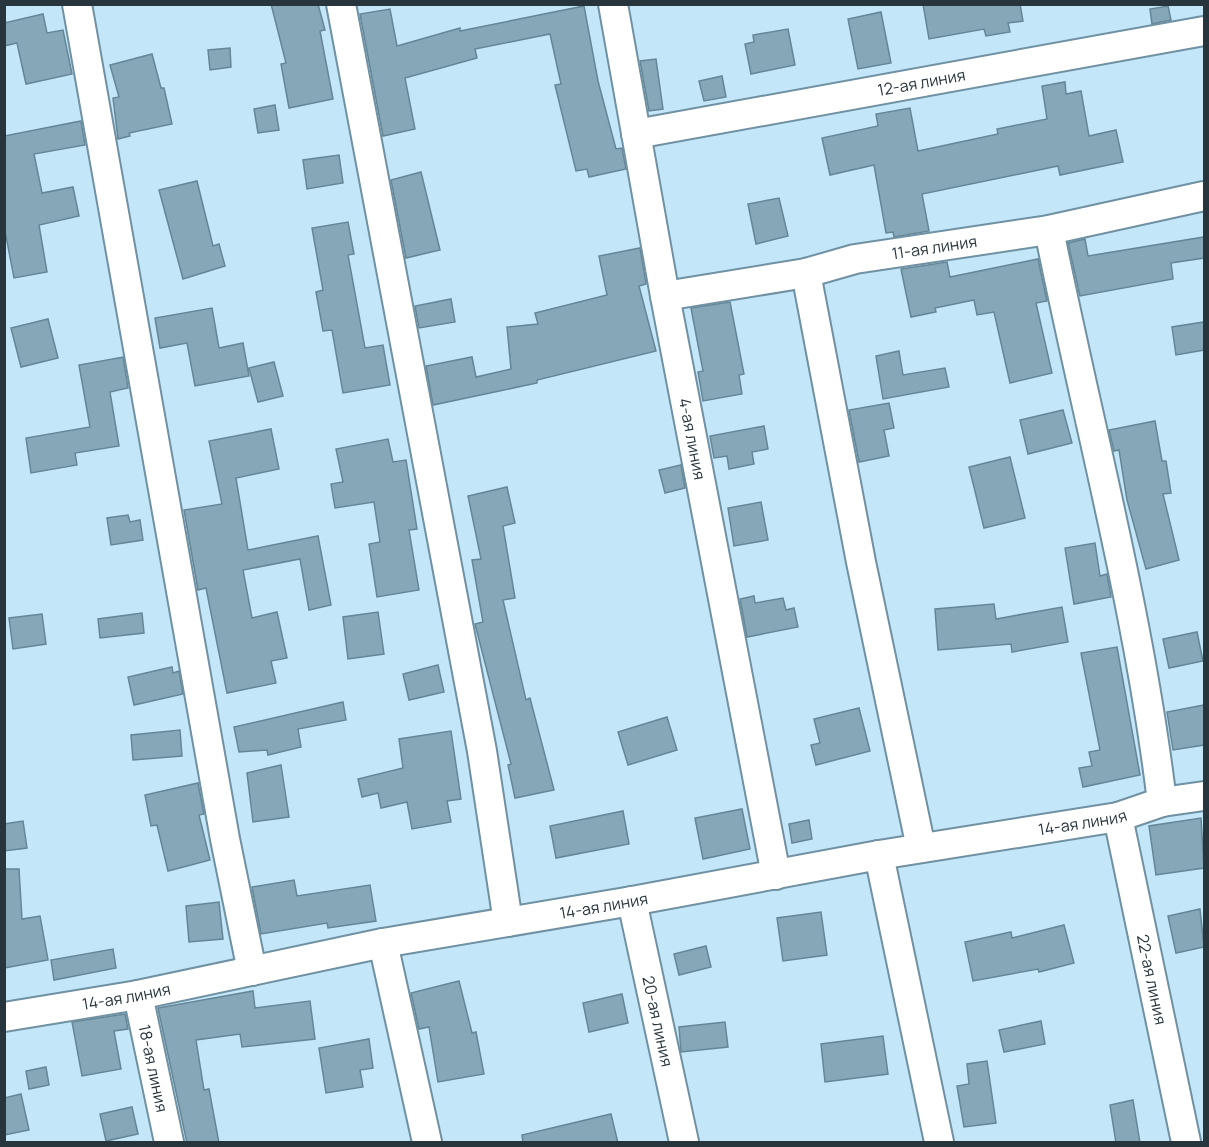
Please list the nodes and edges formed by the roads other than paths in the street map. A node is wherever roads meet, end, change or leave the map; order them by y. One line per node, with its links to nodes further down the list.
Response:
1 (77, 4): 19 (street)
2 (341, 4): 17 (street)
3 (613, 4): 5 (street, 4-ая линия)
4 (1204, 31): 5 (street, 12-ая линия)
5 (636, 134): 9 (street, 4-ая линия)
6 (1204, 196): 7 (street, 11-ая линия)
7 (1049, 231): 8 (street, 11-ая линия); 11 (street)
8 (807, 273): 9 (street, 11-ая линия); 13 (street)
9 (665, 297): 15 (street, 4-ая линия)
10 (1204, 796): 11 (street, 14-ая линия)
11 (1162, 802): 12 (street, 14-ая линия)
12 (1118, 816): 13 (street, 14-ая линия); 26 (street, 22-ая линия)
13 (921, 849): 14 (street, 14-ая линия)
14 (879, 855): 15 (street, 14-ая линия); 25 (street)
15 (776, 874): 16 (street, 14-ая линия)
16 (632, 901): 17 (street, 14-ая линия); 24 (street, 20-ая линия)
17 (508, 922): 18 (street, 14-ая линия)
18 (382, 943): 19 (street, 14-ая линия); 23 (street)
19 (252, 970): 20 (street, 14-ая линия)
20 (138, 995): 21 (street, 14-ая линия); 22 (street, 18-ая линия)
21 (4, 1017)
22 (169, 1143)
23 (427, 1143)
24 (684, 1143)
25 (939, 1143)
26 (1186, 1143)

